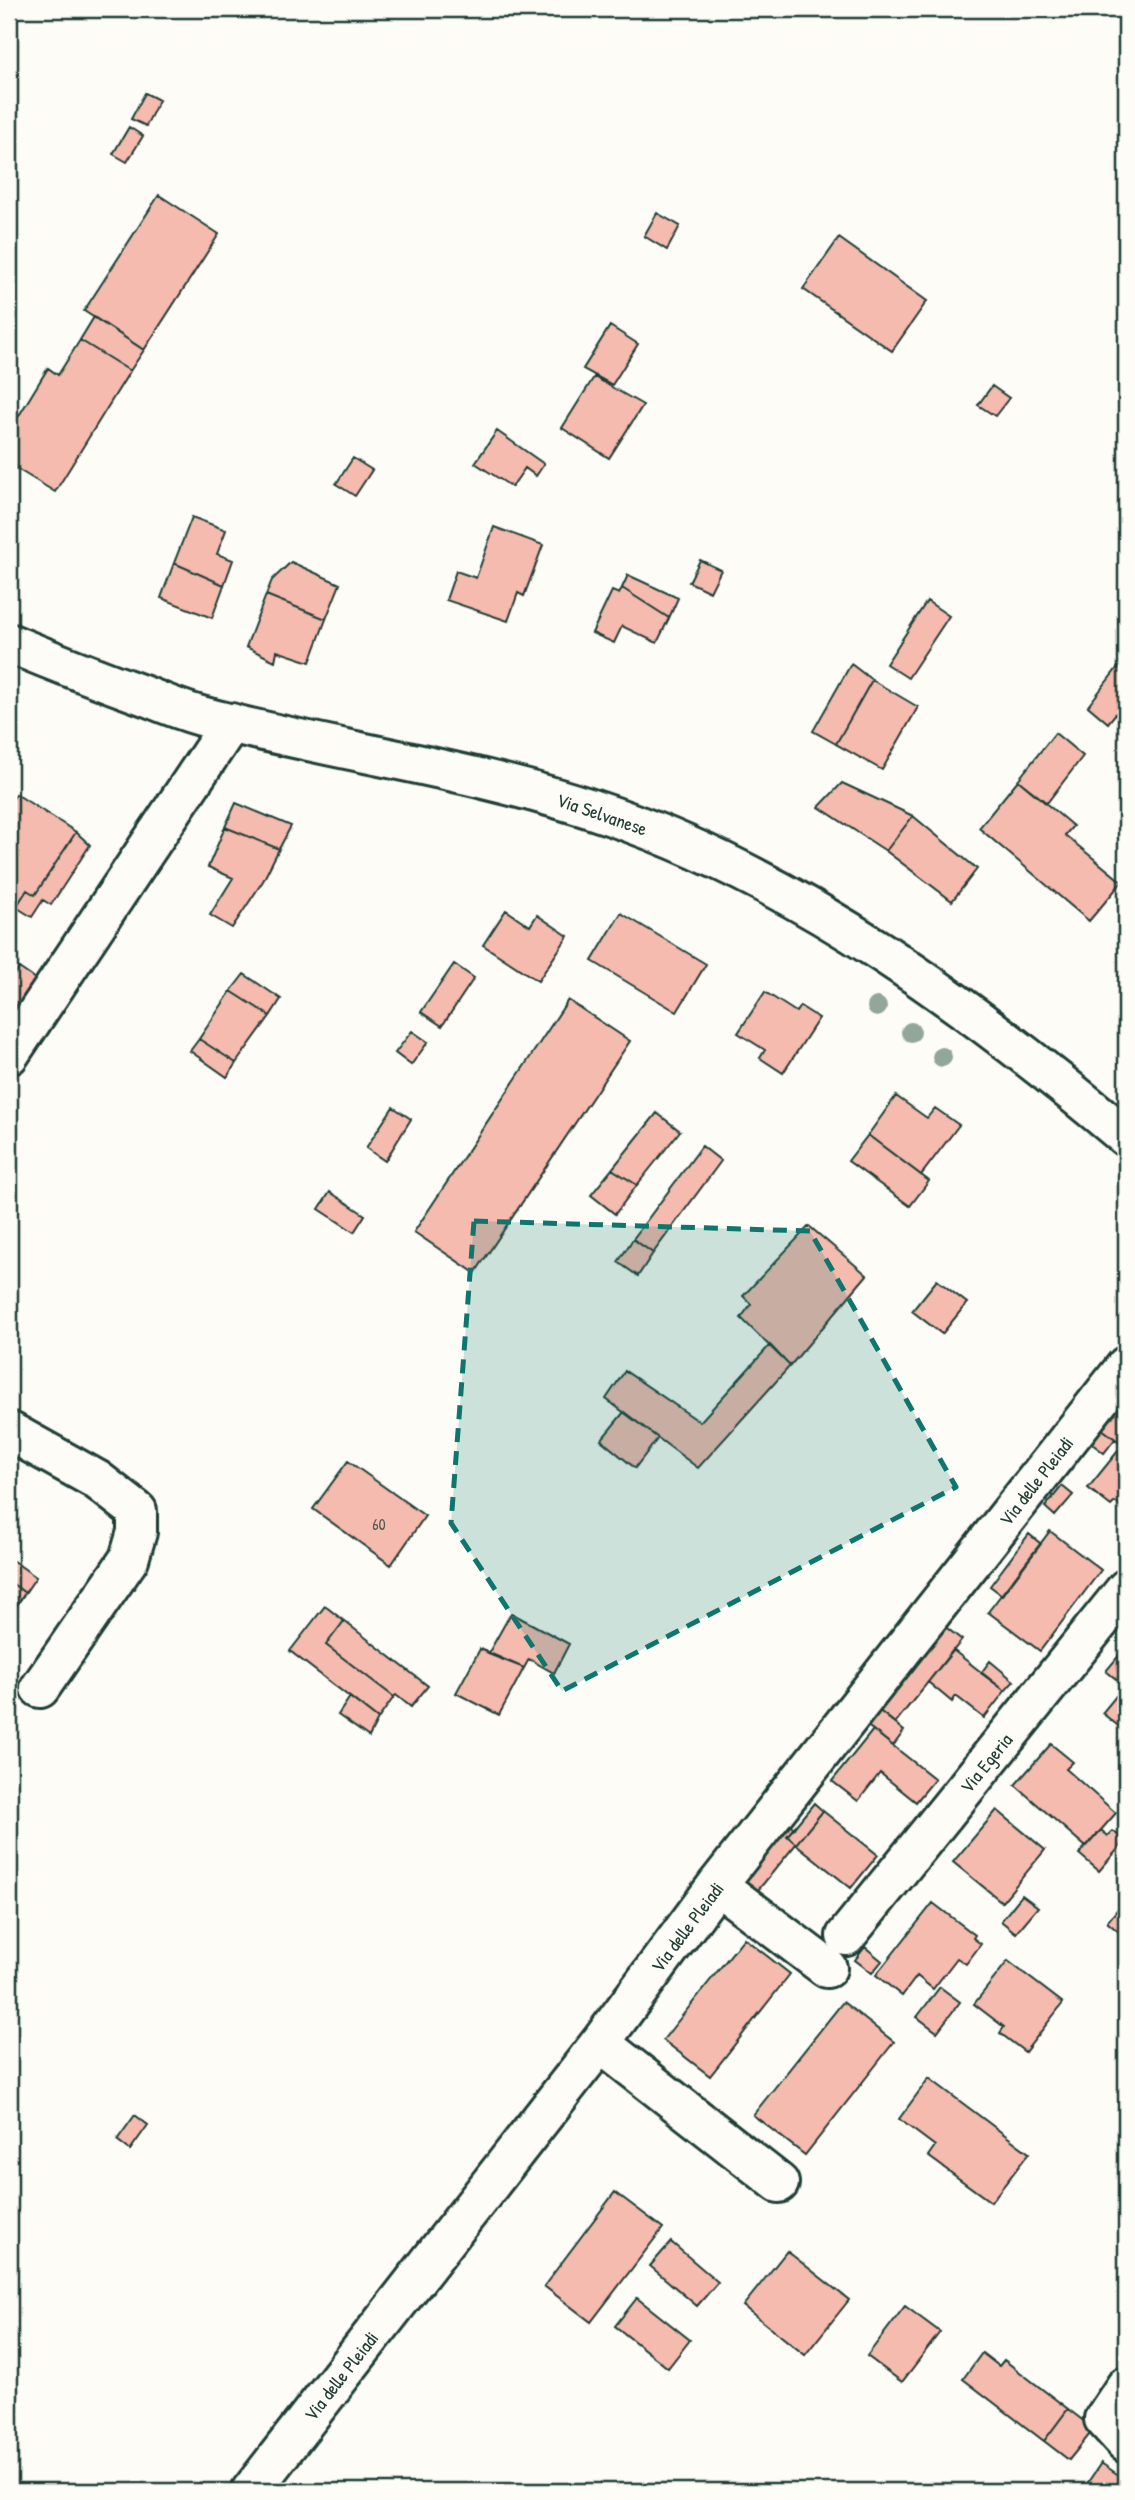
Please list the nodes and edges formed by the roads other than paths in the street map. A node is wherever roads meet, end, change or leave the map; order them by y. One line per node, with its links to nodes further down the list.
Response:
1 (9, 643): 2 (street, Via Selvanese)
2 (231, 723): 3 (street); 4 (street, Via Selvanese)
3 (9, 1055)
4 (1126, 1137)
5 (1126, 1366): 9 (street, Via delle Pleiadi)
6 (9, 1431): 8 (street)
7 (1126, 1590): 9 (street, Via Egeria)
8 (40, 1688)
9 (718, 1885): 10 (street, Via delle Pleiadi)
10 (600, 2043): 11 (street); 14 (street, Via delle Pleiadi)
11 (779, 2183)
12 (1126, 2386): 13 (street)
13 (1126, 2443)
14 (251, 2491)

